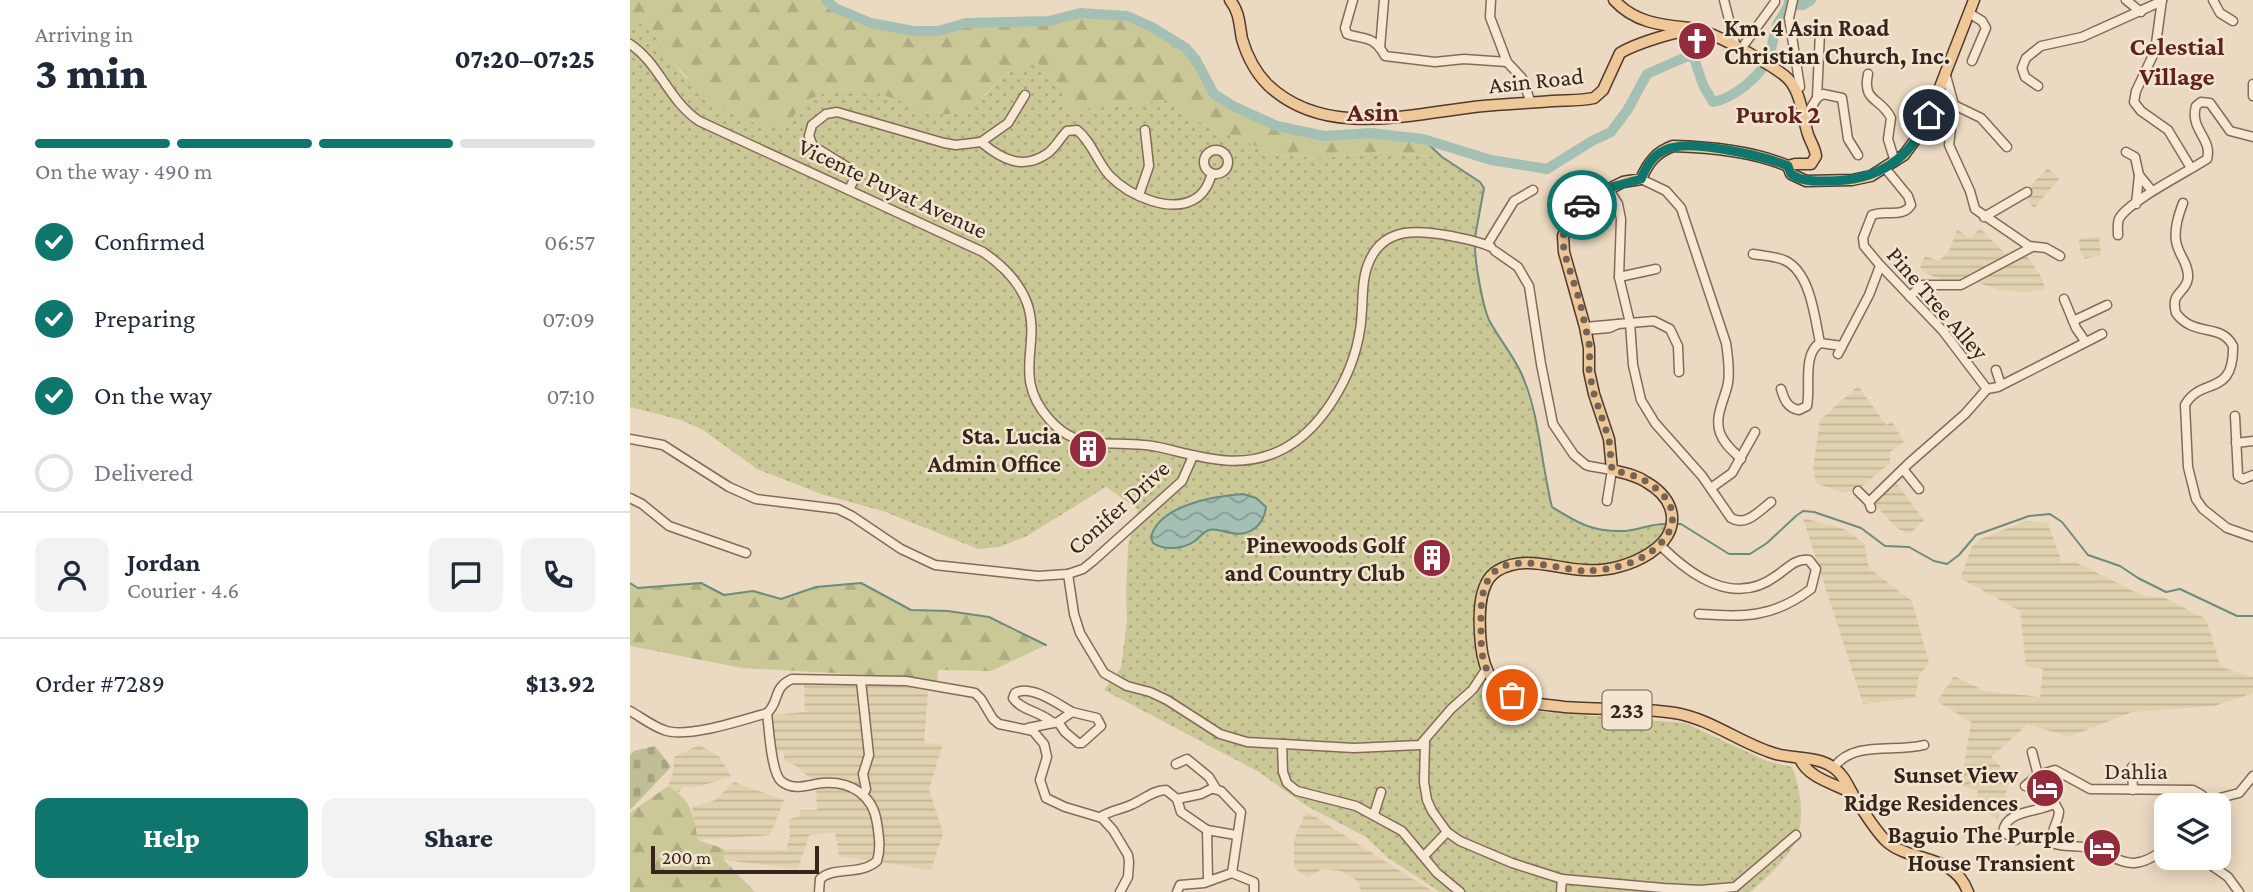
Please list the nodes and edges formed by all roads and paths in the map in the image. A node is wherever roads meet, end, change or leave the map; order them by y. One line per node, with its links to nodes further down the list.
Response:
1 (1230, 0): 31 (main road, Asin Road)
2 (1353, 0): 19 (street)
3 (1384, 0): 19 (street)
4 (1614, 0): 16 (main road)
5 (1775, 0): 20 (street)
6 (1974, 0): 14 (main road)
7 (2126, 0): 13 (street)
8 (2162, 0): 13 (street); 43 (street)
9 (2213, 0): 15 (street)
10 (1489, 1): 22 (street)
11 (1723, 1): 20 (street)
12 (1793, 4): 27 (street)
13 (2141, 12): 26 (street)
14 (1969, 13): 21 (street); 23 (main road)
15 (2233, 21)
16 (1697, 29): 20 (main road); 31 (main road, Asin Road)
17 (1819, 32): 30 (street)
18 (630, 44): 48 (street, Vicente Puyat Avenue)
19 (1380, 48): 22 (street)
20 (1742, 50): 27 (main road)
21 (1972, 61)
22 (1507, 62): 31 (street)
23 (1945, 72): 32 (street); 40 (main road)
24 (1868, 74): 40 (street)
25 (2253, 84): 29 (street)
26 (2038, 86)
27 (1796, 90): 33 (main road)
28 (1025, 95): 36 (street)
29 (2253, 96)
30 (1817, 98): 33 (street); 39 (street)
31 (1531, 103)
32 (1954, 105): 37 (street); 55 (street)
33 (1804, 119): 41 (main road)
34 (1145, 131): 52 (street)
35 (2253, 137): 43 (street)
36 (981, 142): 48 (street); 52 (street)
37 (2007, 147)
38 (2126, 152): 45 (street)
39 (1858, 155)
40 (1895, 162): 42 (main road)
41 (1788, 166): 42 (main road); 46 (main road)
42 (1885, 168): 61 (street, Pine Tree Alley)
43 (2192, 168): 50 (street)
44 (1212, 174): 52 (street)
45 (2139, 175): 50 (street); 54 (street)
46 (1641, 179): 47 (main road); 86 (street)
47 (1608, 188): 63 (street); 69 (main road)
48 (849, 190): 85 (street, Vicente Puyat Avenue)
49 (1533, 190): 57 (street)
50 (2152, 191): 54 (street)
51 (2027, 192): 55 (street)
52 (1139, 195)
53 (2183, 202): 96 (street)
54 (2136, 204): 56 (street)
55 (1984, 217): 58 (street)
56 (2118, 235)
57 (1489, 247): 85 (street, Vicente Puyat Avenue); 88 (street, Vicente Puyat Avenue)
58 (2032, 247): 60 (street); 64 (street)
59 (1753, 254): 72 (street)
60 (2060, 256)
61 (1880, 266): 64 (street, Pine Tree Alley); 73 (street)
62 (1656, 269): 63 (street)
63 (1619, 277): 68 (street)
64 (1910, 297): 78 (street, Pine Tree Alley)
65 (2064, 299): 67 (street)
66 (2107, 305): 67 (street)
67 (2073, 321): 71 (street)
68 (1630, 323): 69 (street); 76 (street); 90 (street)
69 (1586, 328): 88 (main road)
70 (2102, 334): 71 (street)
71 (2085, 341): 77 (street)
72 (1820, 343): 73 (street); 79 (street)
73 (1843, 346): 74 (street)
74 (1838, 354)
75 (1996, 370): 77 (street)
76 (1679, 372)
77 (2001, 385): 78 (street)
78 (1987, 388): 87 (street, Pine Tree Alley)
79 (1781, 389)
80 (2235, 416): 84 (street)
81 (1755, 432): 86 (street)
82 (630, 439): 99 (street, Conifer Drive)
83 (2253, 441): 84 (street)
84 (2236, 443): 89 (street)
85 (1193, 456): 99 (street, Conifer Drive)
86 (1741, 459): 90 (street)
87 (1903, 469): 91 (street); 92 (street, Pine Tree Alley)
88 (1612, 470): 94 (street); 97 (main road, Vicente Puyat Avenue)
89 (2253, 475)
90 (1711, 488): 95 (street)
91 (1919, 489)
92 (1858, 491)
93 (630, 498): 98 (street)
94 (1607, 501)
95 (1771, 502)
96 (2253, 537)
97 (1660, 545): 100 (street); 101 (main road, Vicente Puyat Avenue)
98 (747, 553)
99 (1068, 574): 109 (street)
100 (1699, 614)
101 (1485, 671): 108 (street); 112 (main road, 233)
102 (861, 681): 105 (street); 107 (street); 122 (street)
103 (630, 711): 105 (street)
104 (1072, 712): 106 (street); 106 (street); 106 (street)
105 (767, 713): 122 (street)
106 (1055, 722): 107 (street)
107 (1025, 728): 129 (street)
108 (1425, 742): 109 (street); 131 (street)
109 (1282, 744): 128 (street)
110 (1924, 744): 115 (street)
111 (2032, 752): 116 (street)
112 (1800, 759): 115 (main road, 233); 123 (main road, 233)
113 (1176, 765): 119 (street)
114 (2132, 767): 120 (street)
115 (1834, 768): 123 (main road, 233)
116 (2038, 775): 118 (street); 120 (street, Dahlia); 127 (street)
117 (2253, 776): 125 (street)
118 (2025, 786)
119 (1214, 789): 126 (street); 132 (street)
120 (2133, 790): 124 (street, Dahlia)
121 (1381, 792): 128 (street)
122 (864, 793): 143 (street)
123 (1852, 793): 149 (main road, 233)
124 (2198, 793)
125 (2231, 795)
126 (1177, 799): 129 (street); 130 (street)
127 (2055, 803): 134 (street); 135 (street)
128 (1374, 814): 136 (street)
129 (1100, 817): 144 (street)
130 (1207, 830): 132 (street); 140 (street)
131 (1447, 832): 136 (street); 139 (street)
132 (1236, 835): 138 (street)
133 (1796, 835): 142 (street)
134 (2017, 840)
135 (2154, 855)
136 (1424, 856): 147 (street)
137 (2218, 870): 150 (street)
138 (1232, 873): 140 (street); 146 (street)
139 (1562, 878): 141 (street); 148 (street)
140 (1212, 880): 145 (street)
141 (1614, 888): 142 (street)
142 (1663, 890)
143 (819, 892)
144 (1120, 892)
145 (1177, 892)
146 (1254, 892)
147 (1460, 892)
148 (1561, 892)
149 (1968, 892)
150 (2239, 892)

